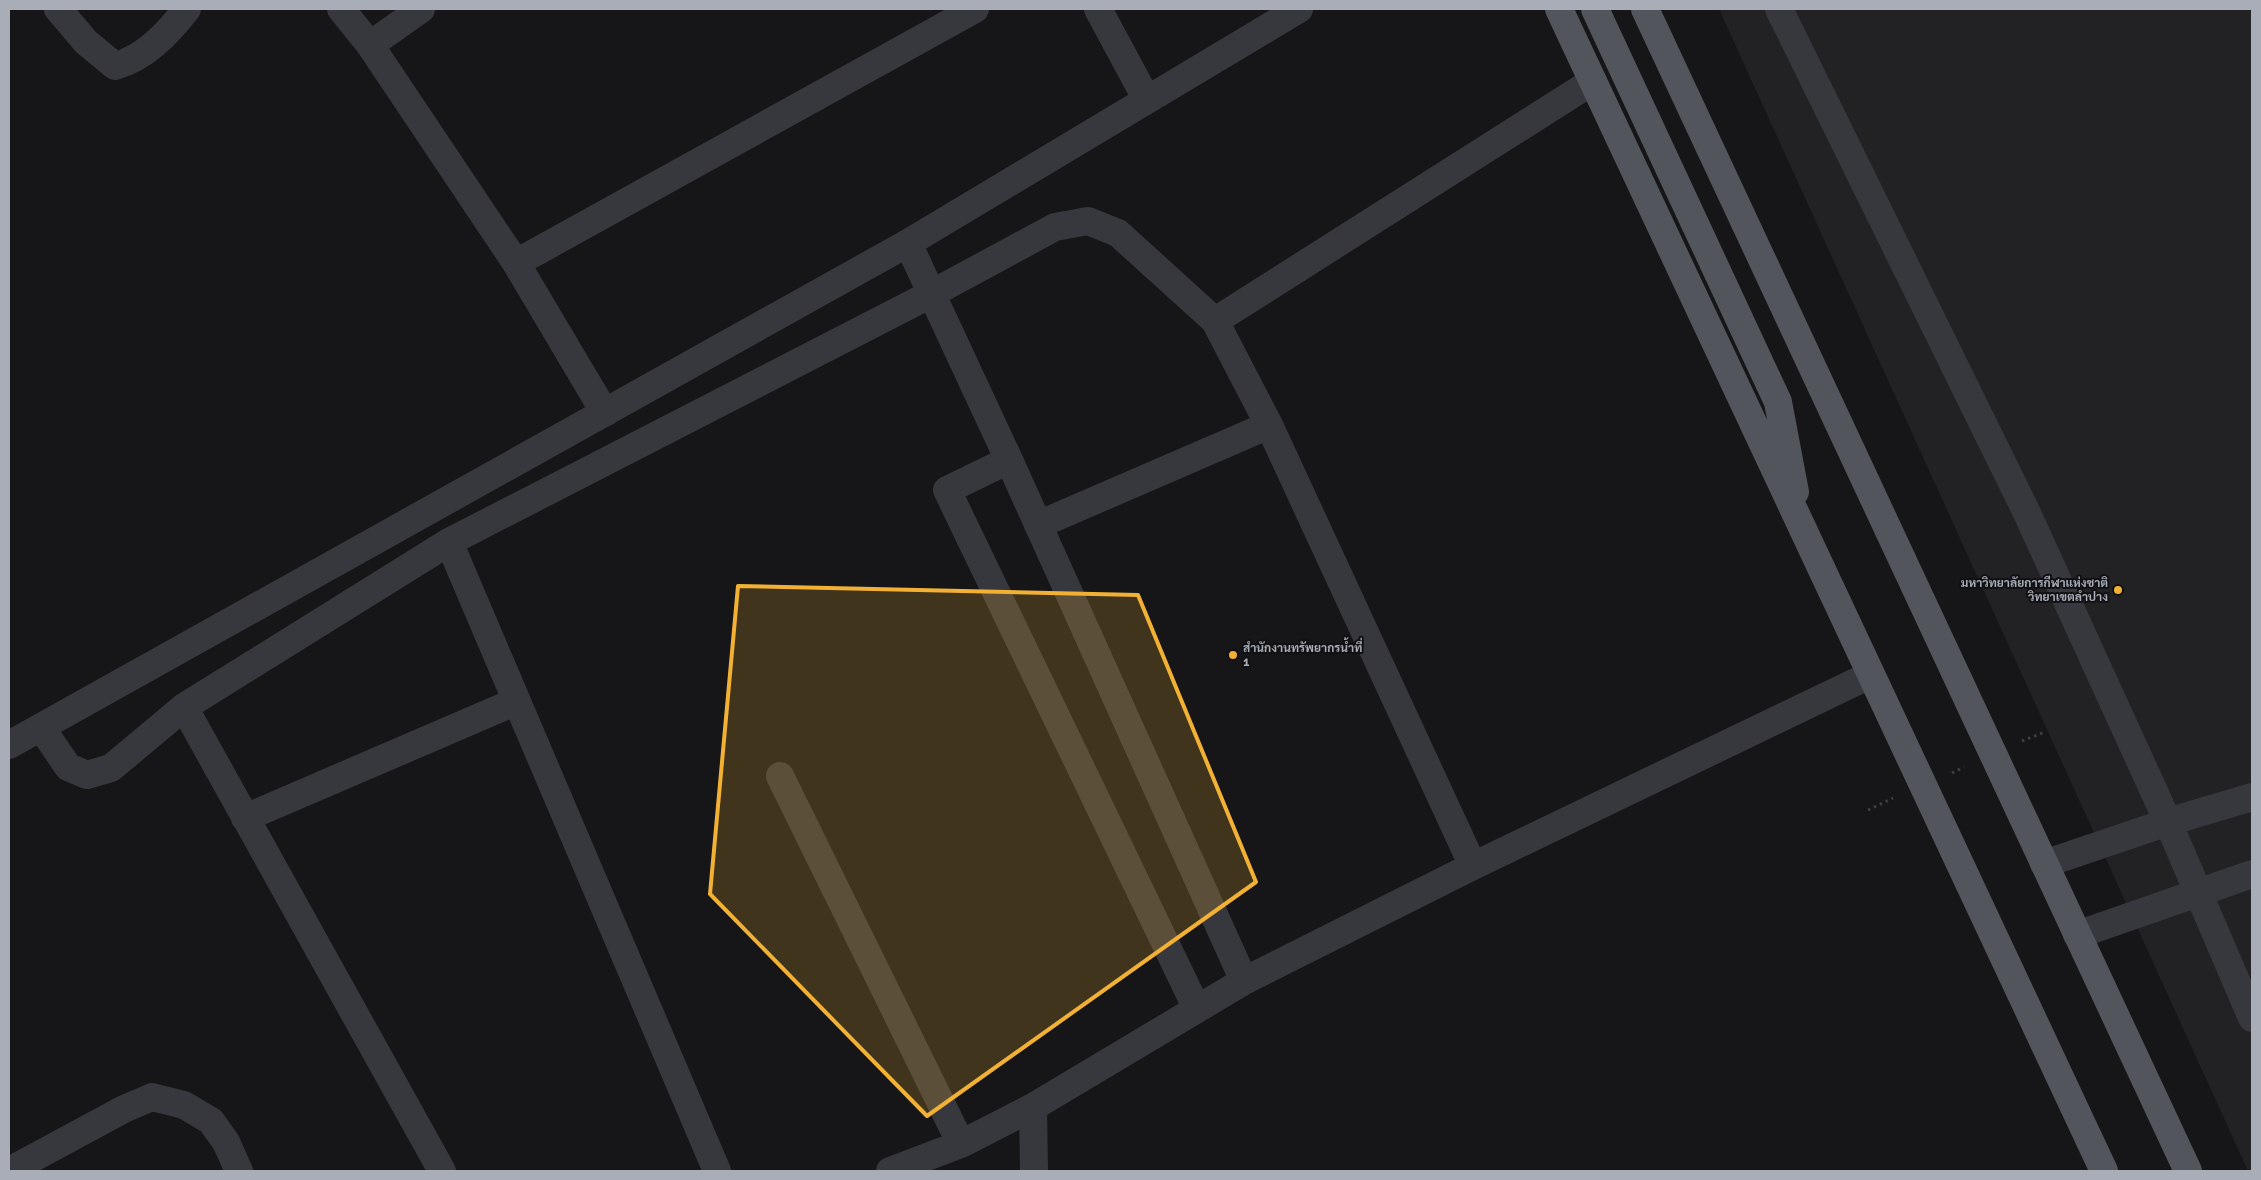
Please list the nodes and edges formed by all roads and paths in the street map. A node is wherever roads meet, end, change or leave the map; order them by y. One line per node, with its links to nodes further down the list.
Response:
1 (58, 9): 2 (street)
2 (187, 9)
3 (341, 9): 12 (street)
4 (421, 9): 12 (street)
5 (975, 9): 16 (street)
6 (1098, 9): 14 (street)
7 (1299, 9): 14 (street)
8 (1559, 9): 13 (main road)
9 (1594, 9): 23 (main road)
10 (1645, 9): 40 (main road)
11 (1779, 9): 39 (street)
12 (370, 45): 16 (street)
13 (1593, 80): 18 (street); 23 (main road)
14 (1147, 100): 15 (street)
15 (908, 243): 17 (street); 19 (street)
16 (516, 263): 19 (street)
17 (931, 294): 18 (street); 21 (street); 24 (street)
18 (1215, 321): 20 (street)
19 (605, 412): 28 (street)
20 (1269, 425): 22 (street); 41 (street)
21 (1009, 460): 22 (street); 46 (street)
22 (1038, 525): 45 (street)
23 (1800, 526): 25 (main road)
24 (449, 542): 26 (street); 27 (street)
25 (1870, 675): 41 (street); 56 (main road)
26 (517, 701): 38 (street); 53 (street)
27 (184, 708): 28 (street); 38 (street)
28 (41, 727): 31 (street)
29 (2045, 732): 30 (path)
30 (2018, 743)
31 (9, 744)
32 (1965, 767): 33 (path)
33 (1947, 774)
34 (780, 776): 49 (street)
35 (2252, 797): 39 (street)
36 (1894, 798): 37 (path)
37 (1868, 810)
38 (245, 818): 52 (street)
39 (2168, 822): 40 (street); 43 (street)
40 (2044, 864): 44 (main road)
41 (1473, 866): 45 (street)
42 (2252, 874): 43 (street)
43 (2198, 893): 44 (street); 47 (street)
44 (2077, 935): 57 (main road)
45 (1244, 981): 46 (street)
46 (1198, 1009): 48 (street)
47 (2252, 1018)
48 (1033, 1108): 49 (street); 55 (street)
49 (961, 1144): 54 (street)
50 (9, 1171): 51 (street)
51 (239, 1171)
52 (442, 1171)
53 (717, 1171)
54 (890, 1171)
55 (1034, 1171)
56 (2104, 1171)
57 (2188, 1171)

